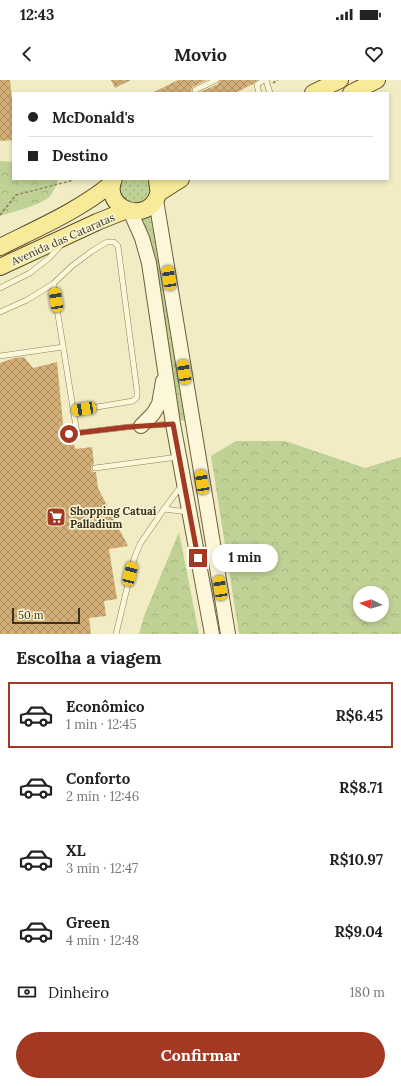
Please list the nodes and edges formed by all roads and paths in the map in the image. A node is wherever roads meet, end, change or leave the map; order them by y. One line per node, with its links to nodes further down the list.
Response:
1 (216, 80): 5 (lane)
2 (265, 80): 6 (lane); 7 (lane)
3 (340, 80): 8 (main road)
4 (377, 80): 9 (main road)
5 (195, 90)
6 (259, 92)
7 (270, 92)
8 (316, 92)
9 (353, 92)
10 (72, 180): 15 (path)
11 (179, 180): 13 (main road)
12 (113, 182): 14 (main road); 17 (main road, Avenida das Cataratas)
13 (157, 191): 14 (main road, Avenida das Cataratas); 32 (street)
14 (128, 211): 16 (main road, Avenida das Cataratas); 24 (street)
15 (0, 215)
16 (69, 236): 18 (main road, Avenida das Cataratas); 20 (lane)
17 (2, 245)
18 (0, 267)
19 (54, 284): 21 (lane); 22 (lane); 25 (lane)
20 (0, 288)
21 (0, 312)
22 (63, 347): 23 (lane); 25 (lane)
23 (0, 356)
24 (165, 371): 26 (street); 27 (street)
25 (73, 411): 29 (lane)
26 (173, 424): 27 (lane); 30 (street); 32 (street)
27 (142, 426): 29 (lane)
28 (69, 434): 29 (lane)
29 (77, 434)
30 (179, 456): 31 (lane); 33 (street)
31 (95, 468)
32 (202, 482): 38 (street)
33 (184, 483): 34 (lane); 35 (street)
34 (164, 509): 35 (lane); 36 (lane)
35 (189, 512): 37 (street)
36 (116, 634)
37 (212, 634)
38 (228, 634)

